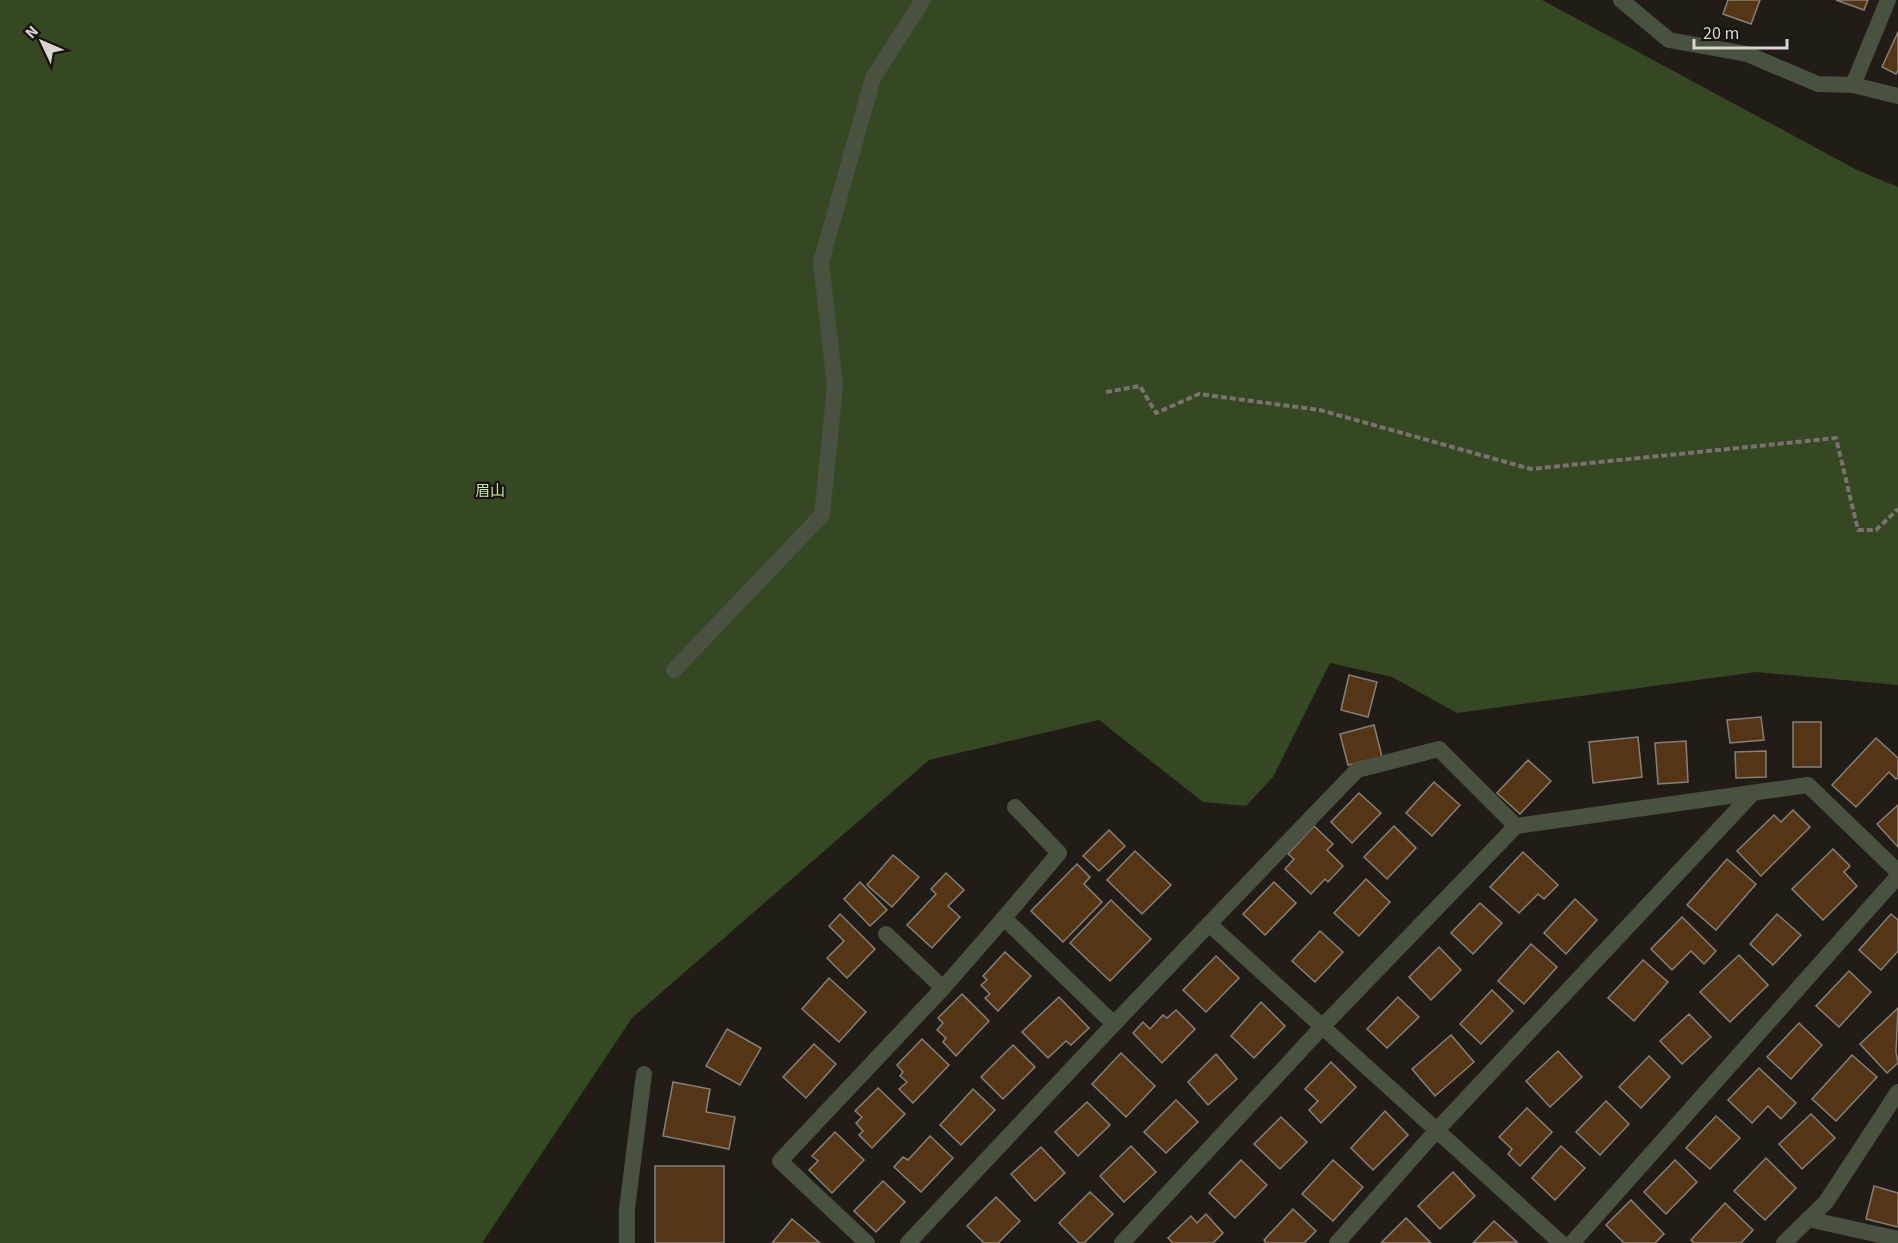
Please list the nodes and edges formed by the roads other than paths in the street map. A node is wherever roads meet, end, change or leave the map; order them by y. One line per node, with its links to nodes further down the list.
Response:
1 (923, 0): 6 (street)
2 (1621, 0): 4 (street)
3 (1888, 0): 4 (street)
4 (1853, 86): 5 (street)
5 (1898, 96)
6 (675, 670)
7 (1753, 793): 9 (street); 10 (street); 19 (street)
8 (1015, 807): 11 (street)
9 (1516, 826): 12 (street); 16 (street)
10 (1898, 874): 28 (street)
11 (1004, 918): 14 (street); 15 (street)
12 (1209, 924): 15 (street); 16 (street)
13 (886, 934): 14 (street)
14 (943, 988): 23 (street)
15 (1114, 1024): 24 (street)
16 (1322, 1027): 19 (street); 25 (street)
17 (644, 1074): 22 (street)
18 (1898, 1092): 20 (street)
19 (1436, 1131): 26 (street); 27 (street)
20 (1808, 1219): 21 (street); 29 (street)
21 (1898, 1239)
22 (627, 1243)
23 (867, 1243)
24 (908, 1243)
25 (1122, 1243)
26 (1337, 1243)
27 (1561, 1243)
28 (1572, 1243)
29 (1784, 1243)

